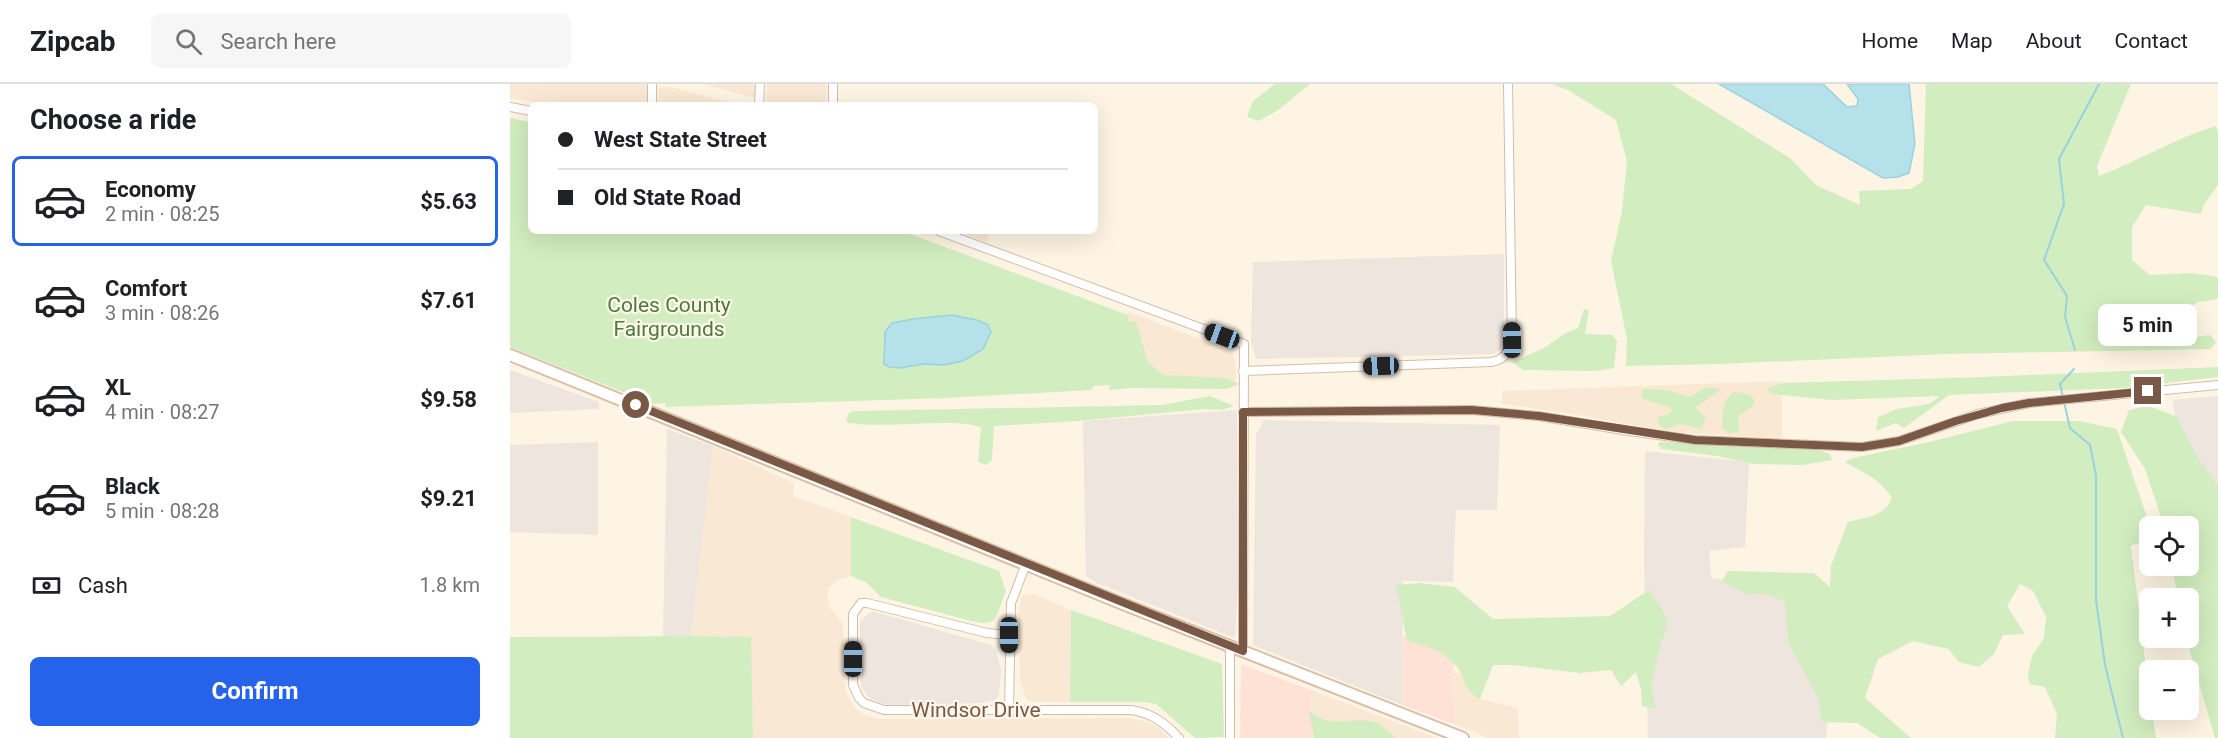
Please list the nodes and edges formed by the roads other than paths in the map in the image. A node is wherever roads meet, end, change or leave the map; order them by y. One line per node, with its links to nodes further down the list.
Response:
1 (652, 84): 5 (street)
2 (760, 84): 6 (street)
3 (833, 84): 7 (street)
4 (1508, 84): 12 (street)
5 (652, 102)
6 (759, 102)
7 (833, 102)
8 (510, 107): 9 (street)
9 (528, 110)
10 (947, 234): 12 (street)
11 (510, 355): 15 (street)
12 (1244, 371): 14 (street)
13 (2218, 385): 14 (street)
14 (1243, 412): 18 (street)
15 (1026, 564): 16 (street); 17 (street)
16 (1009, 635): 19 (street); 19 (street, Windsor Drive)
17 (1230, 646): 18 (street); 21 (street)
18 (1243, 651): 22 (street)
19 (1009, 710): 20 (street, Windsor Drive)
20 (1179, 738)
21 (1230, 738)
22 (1463, 738)

